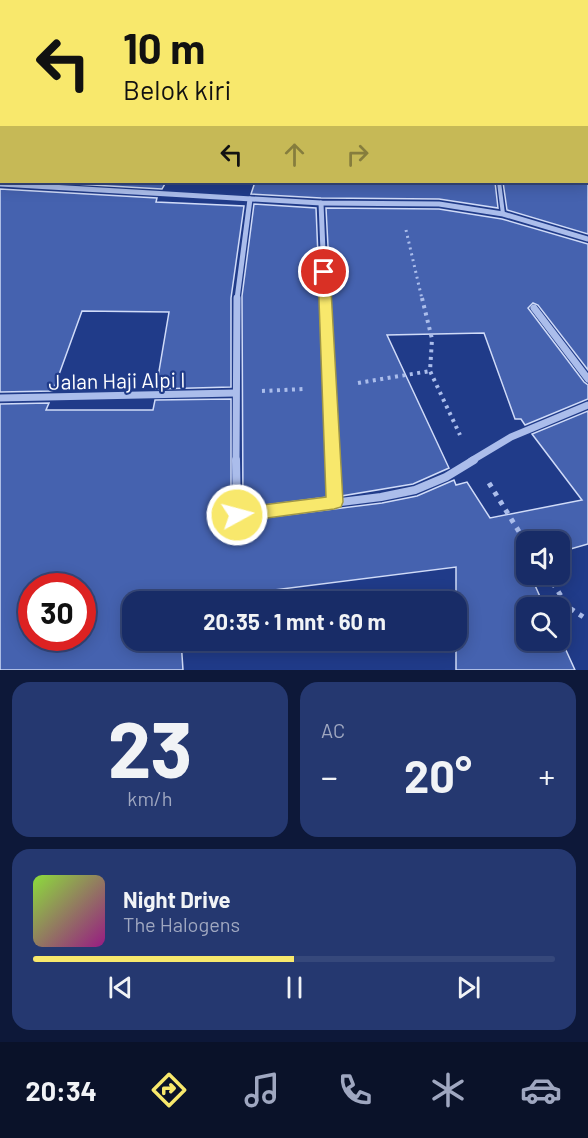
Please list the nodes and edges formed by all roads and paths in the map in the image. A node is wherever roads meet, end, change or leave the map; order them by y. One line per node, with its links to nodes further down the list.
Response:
1 (499, 183): 6 (lane)
2 (0, 184): 3 (street)
3 (250, 199): 4 (street); 10 (street)
4 (321, 203): 5 (street); 14 (street)
5 (398, 204): 6 (street); 13 (path)
6 (503, 214): 7 (street)
7 (588, 239)
8 (534, 308): 9 (street)
9 (588, 379)
10 (235, 393): 11 (street, Jalan Haji Alpi I); 14 (street)
11 (0, 398)
12 (588, 405): 13 (street)
13 (474, 460): 14 (street); 15 (path)
14 (334, 502)
15 (518, 531)
16 (554, 585): 17 (path)
17 (588, 620)

